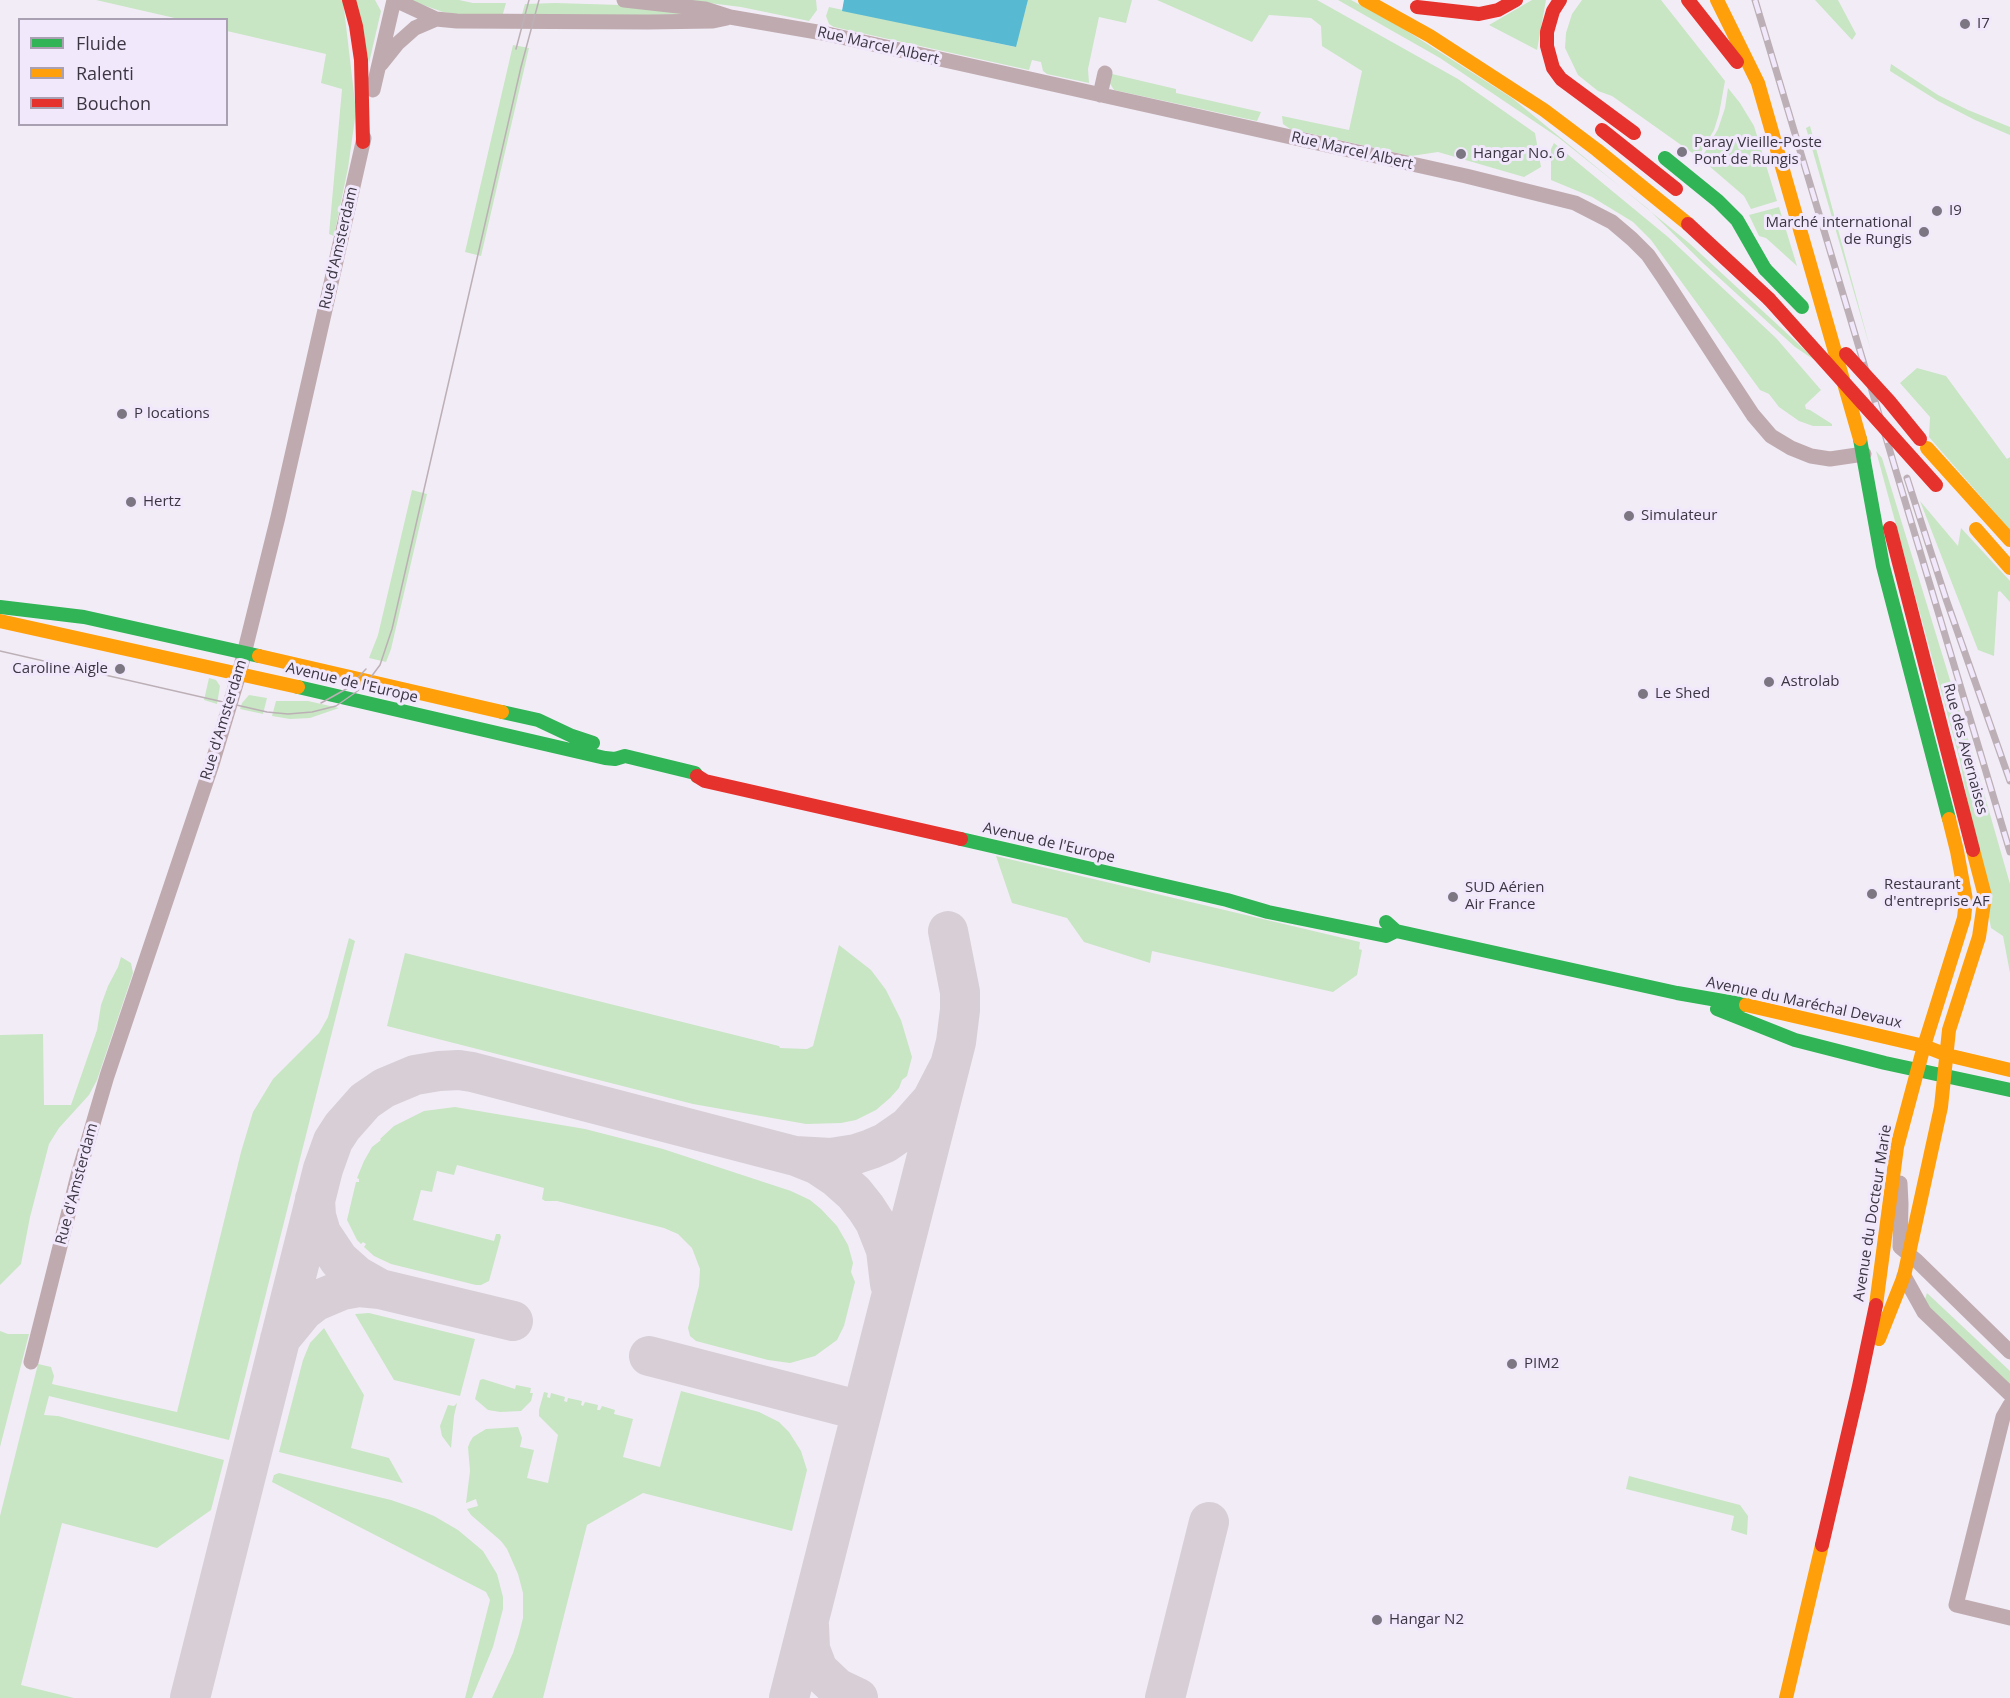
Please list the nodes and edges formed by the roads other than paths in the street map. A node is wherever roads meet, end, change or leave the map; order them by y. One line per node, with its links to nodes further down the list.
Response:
1 (349, 0): 19 (main road)
2 (394, 0): 12 (street, Rue Marcel Albert); 14 (street, Rue d'Amsterdam)
3 (624, 0): 11 (street, Rue Marcel Albert)
4 (1365, 0): 24 (main road, bridge)
5 (1404, 0): 10 (main road)
6 (1516, 0): 10 (main road)
7 (1560, 0): 22 (main road)
8 (1688, 0): 17 (main road, Rue des Avernaises)
9 (1717, 0): 17 (main road, Rue des Avernaises)
10 (1417, 8): 13 (main road)
11 (730, 17): 12 (street, Rue Marcel Albert); 16 (street, Rue Marcel Albert)
12 (436, 19): 14 (street, Rue d'Amsterdam)
13 (1444, 23)
14 (377, 68): 19 (street, Rue d'Amsterdam)
15 (1105, 72): 16 (street)
16 (1100, 95): 23 (street, Rue Marcel Albert)
17 (1767, 116): 23 (main road, Rue des Avernaises)
18 (1593, 122): 20 (main road)
19 (363, 142): 30 (street, Rue d'Amsterdam)
20 (1684, 196)
21 (1729, 235): 22 (main road)
22 (1765, 269): 26 (main road, bridge)
23 (1864, 454): 43 (main road, Rue des Avernaises); 44 (main road, Rue des Avernaises)
24 (1940, 489)
25 (1966, 518): 27 (main road)
26 (2010, 540)
27 (2010, 568)
28 (0, 607): 30 (main road)
29 (0, 621): 31 (main road, Avenue de l'Europe)
30 (244, 653): 31 (street, Rue d'Amsterdam); 32 (main road)
31 (239, 674): 33 (main road, Avenue de l'Europe); 55 (street, Rue d'Amsterdam)
32 (385, 685): 33 (main road); 34 (main road)
33 (380, 706): 34 (main road, Avenue de l'Europe)
34 (625, 756): 35 (main road, Avenue de l'Europe)
35 (695, 773): 36 (main road, Avenue de l'Europe); 38 (main road, Avenue de l'Europe)
36 (1245, 891)
37 (1367, 918): 38 (main road, Avenue de l'Europe)
38 (1396, 931): 39 (main road, Avenue de l'Europe)
39 (1502, 955): 40 (main road, Avenue du Maréchal Devaux)
40 (1677, 993): 41 (main road, Avenue du Maréchal Devaux); 42 (main road, Avenue du Maréchal Devaux)
41 (1772, 1010): 42 (main road); 43 (main road, Avenue du Maréchal Devaux)
42 (1764, 1028): 45 (main road, Avenue du Maréchal Devaux)
43 (1924, 1046): 44 (main road, Avenue du Maréchal Devaux); 45 (main road, Avenue du Docteur Marie)
44 (1947, 1055): 46 (main road, Avenue du Maréchal Devaux); 47 (main road, Avenue du Docteur Marie)
45 (1918, 1069): 47 (main road, Avenue du Maréchal Devaux); 49 (main road, Avenue du Docteur Marie)
46 (2010, 1070)
47 (1946, 1075): 48 (main road, Avenue du Maréchal Devaux); 50 (main road, Avenue du Docteur Marie)
48 (2010, 1090)
49 (1897, 1147): 50 (street); 52 (main road, Avenue du Docteur Marie)
50 (1909, 1254): 51 (main road, Avenue du Docteur Marie); 54 (street)
51 (1904, 1276): 53 (main road, Avenue du Docteur Marie); 57 (street)
52 (1879, 1289): 53 (street); 56 (main road, Avenue du Docteur Marie)
53 (1888, 1315): 56 (main road, Avenue du Docteur Marie)
54 (2010, 1352)
55 (31, 1362)
56 (1859, 1386): 60 (main road, Avenue du Docteur Marie)
57 (2010, 1394)
58 (2010, 1405): 59 (street)
59 (2010, 1617)
60 (1786, 1698)

